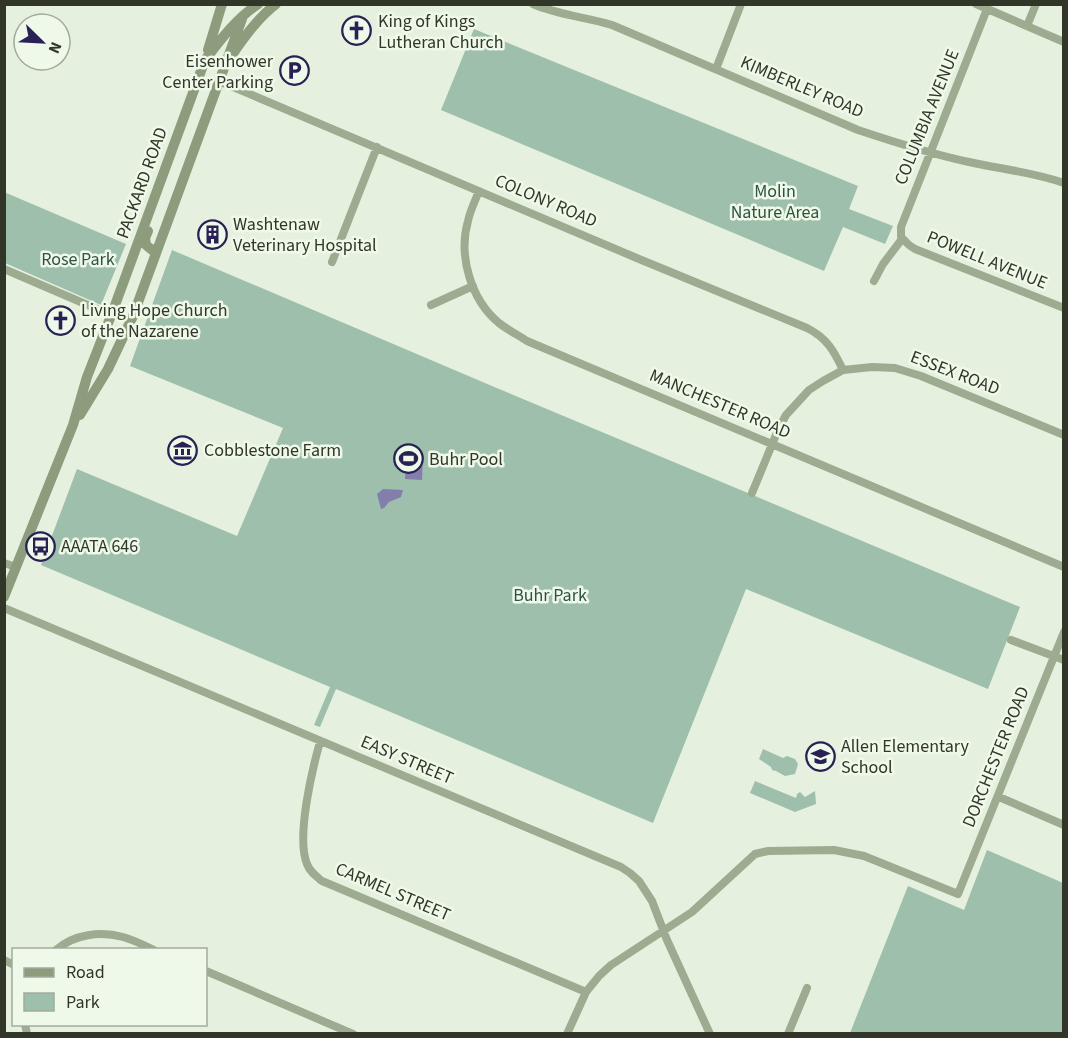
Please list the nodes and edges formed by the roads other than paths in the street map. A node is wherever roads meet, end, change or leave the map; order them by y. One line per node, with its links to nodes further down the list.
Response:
1 (222, 4): 12 (main road)
2 (258, 4): 8 (main road, PACKARD ROAD)
3 (276, 4): 13 (main road)
4 (532, 4): 14 (street, KIMBERLEY ROAD)
5 (741, 4): 14 (street)
6 (976, 4): 9 (street)
7 (1036, 4): 10 (street)
8 (246, 9): 12 (main road, PACKARD ROAD); 13 (main road, PACKARD ROAD)
9 (987, 9): 10 (street); 17 (street, COLUMBIA AVENUE)
10 (1027, 26): 11 (street)
11 (1064, 42)
12 (205, 60): 18 (main road, PACKARD ROAD)
13 (226, 62): 15 (main road, PACKARD ROAD)
14 (716, 69): 17 (street, KIMBERLEY ROAD)
15 (219, 81): 16 (street, COLONY ROAD); 22 (main road, PACKARD ROAD)
16 (377, 147): 20 (street, COLONY ROAD); 24 (street)
17 (931, 153): 19 (street, KIMBERLEY ROAD); 21 (street, COLUMBIA AVENUE)
18 (162, 178): 22 (main road); 23 (main road, PACKARD ROAD)
19 (1064, 183)
20 (479, 190): 27 (street, MANCHESTER ROAD); 32 (street, COLONY ROAD)
21 (902, 238): 26 (street, COLUMBIA AVENUE); 29 (street, POWELL AVENUE)
22 (158, 248): 31 (main road, PACKARD ROAD)
23 (131, 260): 30 (main road, PACKARD ROAD); 31 (main road)
24 (332, 262)
25 (4, 269): 30 (street)
26 (874, 281)
27 (473, 286): 28 (street); 35 (street, MANCHESTER ROAD)
28 (431, 305)
29 (1064, 308)
30 (111, 315): 33 (main road, PACKARD ROAD)
31 (120, 343): 33 (main road, PACKARD ROAD)
32 (843, 370): 34 (street, ESSEX ROAD); 35 (street, ESSEX ROAD)
33 (73, 425): 38 (main road, PACKARD ROAD)
34 (1064, 435)
35 (773, 444): 36 (street, ESSEX ROAD); 39 (street, MANCHESTER ROAD)
36 (752, 493)
37 (4, 562): 38 (street)
38 (16, 567): 40 (main road, PACKARD ROAD)
39 (1064, 567)
40 (4, 597)
41 (4, 608): 46 (street, EASY STREET)
42 (1064, 632): 44 (street, DORCHESTER ROAD)
43 (1011, 640): 44 (street)
44 (1054, 656): 45 (street); 47 (street, DORCHESTER ROAD)
45 (1064, 660)
46 (320, 742): 49 (street, EASY STREET); 54 (street, CARMEL STREET)
47 (999, 797): 48 (street); 49 (street, DORCHESTER ROAD)
48 (1064, 825)
49 (664, 931): 54 (street); 57 (street, EASY STREET)
50 (59, 948): 51 (street)
51 (149, 948)
52 (207, 971): 55 (street)
53 (807, 988): 58 (street)
54 (586, 992): 56 (street)
55 (353, 1034)
56 (567, 1034)
57 (710, 1034)
58 (788, 1034)

